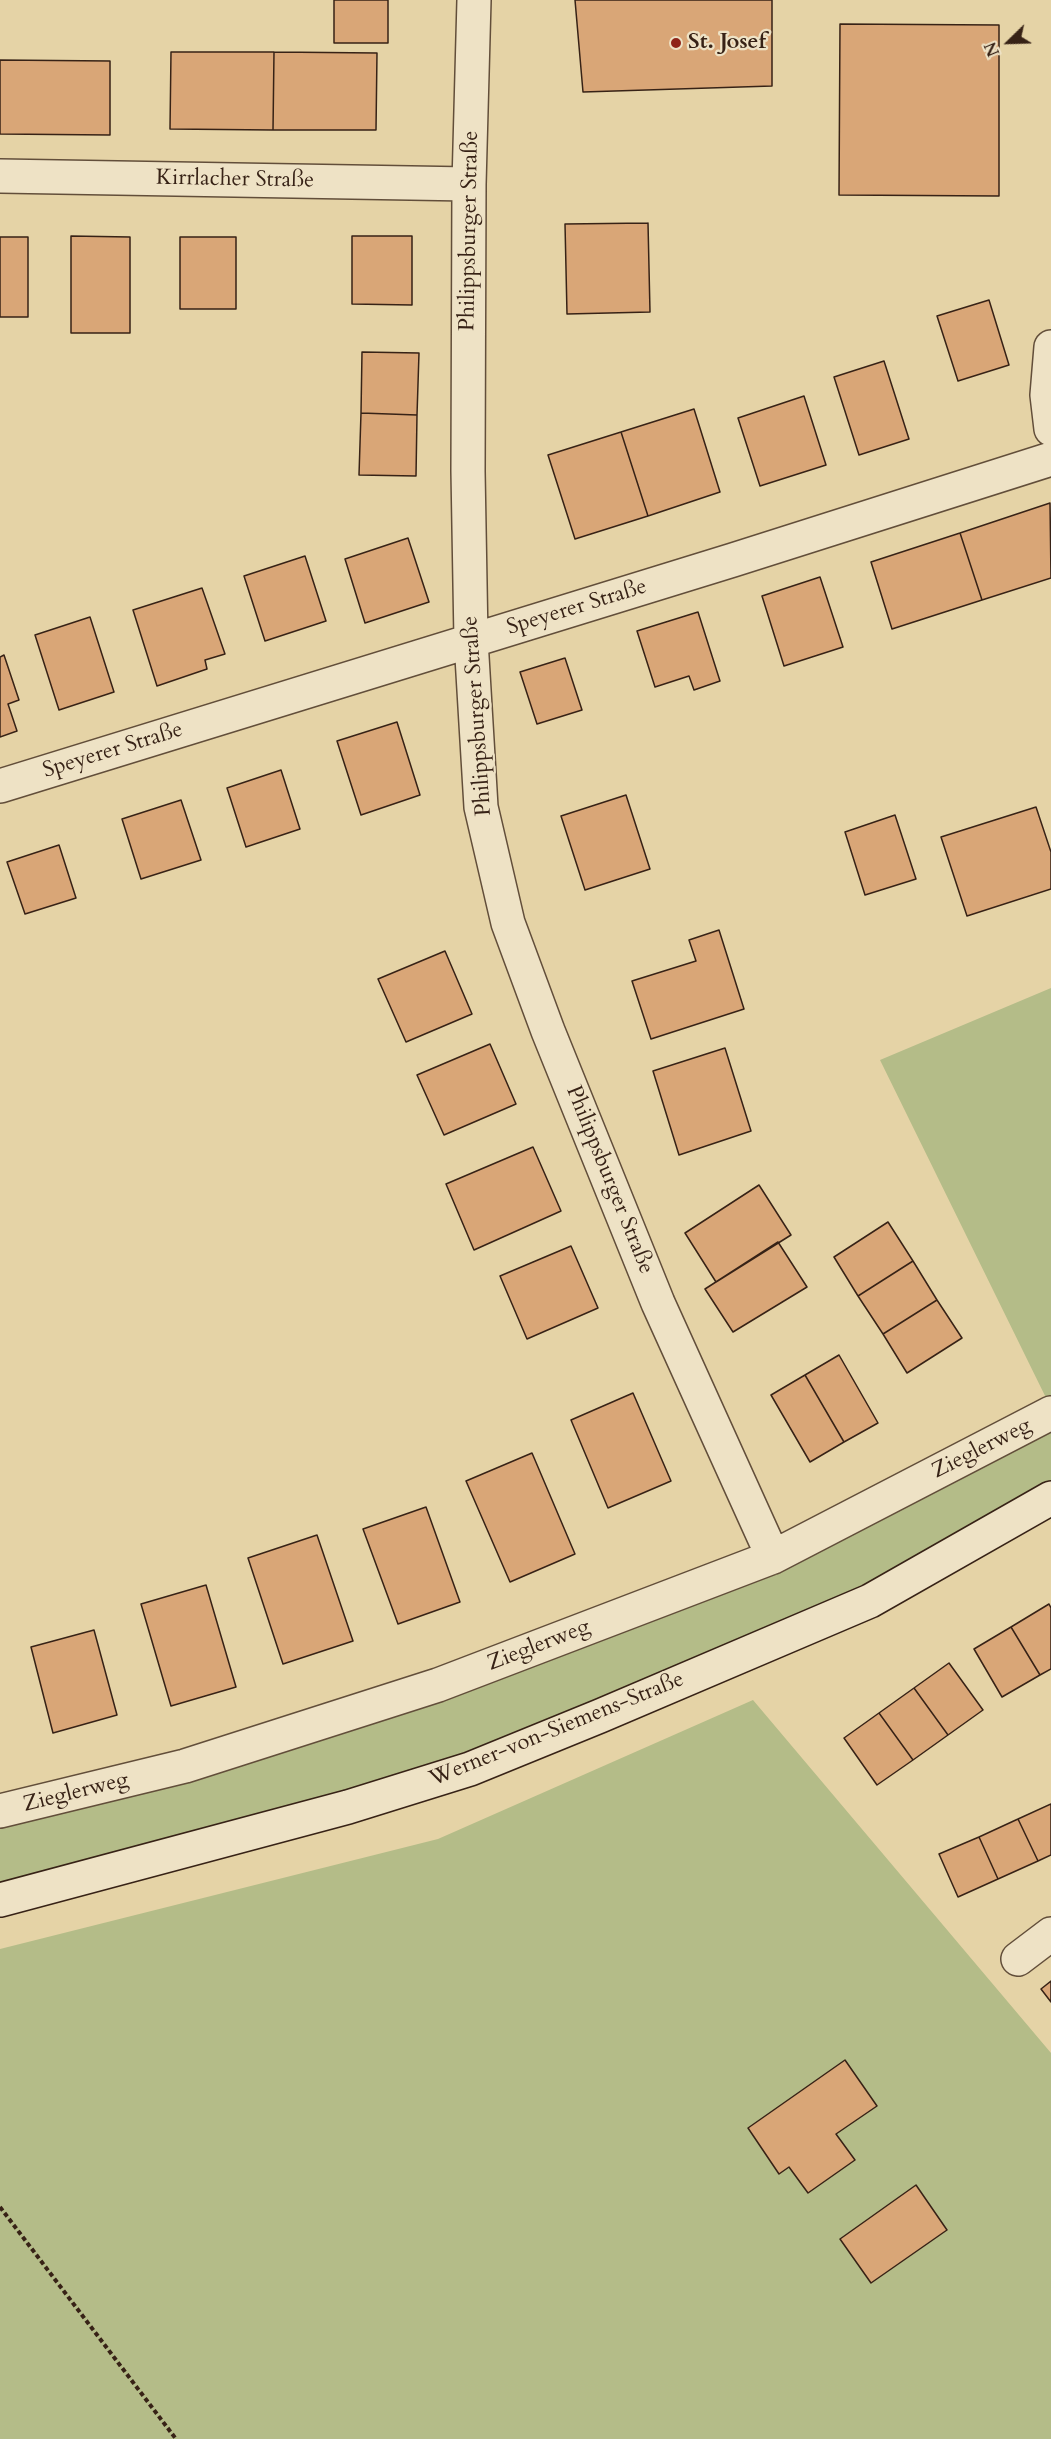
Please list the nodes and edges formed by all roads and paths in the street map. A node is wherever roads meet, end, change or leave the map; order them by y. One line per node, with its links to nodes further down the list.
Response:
1 (474, 0): 3 (street, Philippsburger Straße)
2 (0, 176): 3 (street, Kirrlacher Straße)
3 (469, 184): 7 (street, Philippsburger Straße)
4 (1051, 347): 5 (street)
5 (1051, 429)
6 (1051, 459): 7 (street, Speyerer Straße)
7 (471, 640): 8 (street, Speyerer Straße); 11 (street, Philippsburger Straße)
8 (0, 786)
9 (1051, 1413): 11 (street, Zieglerweg)
10 (1051, 1498): 13 (street, Werner-von-Siemens-Straße)
11 (773, 1557): 12 (street, Zieglerweg)
12 (0, 1811)
13 (0, 1900)
14 (1051, 1934): 15 (street)
15 (1018, 1959)
16 (0, 2207): 17 (path)
17 (176, 2439)

